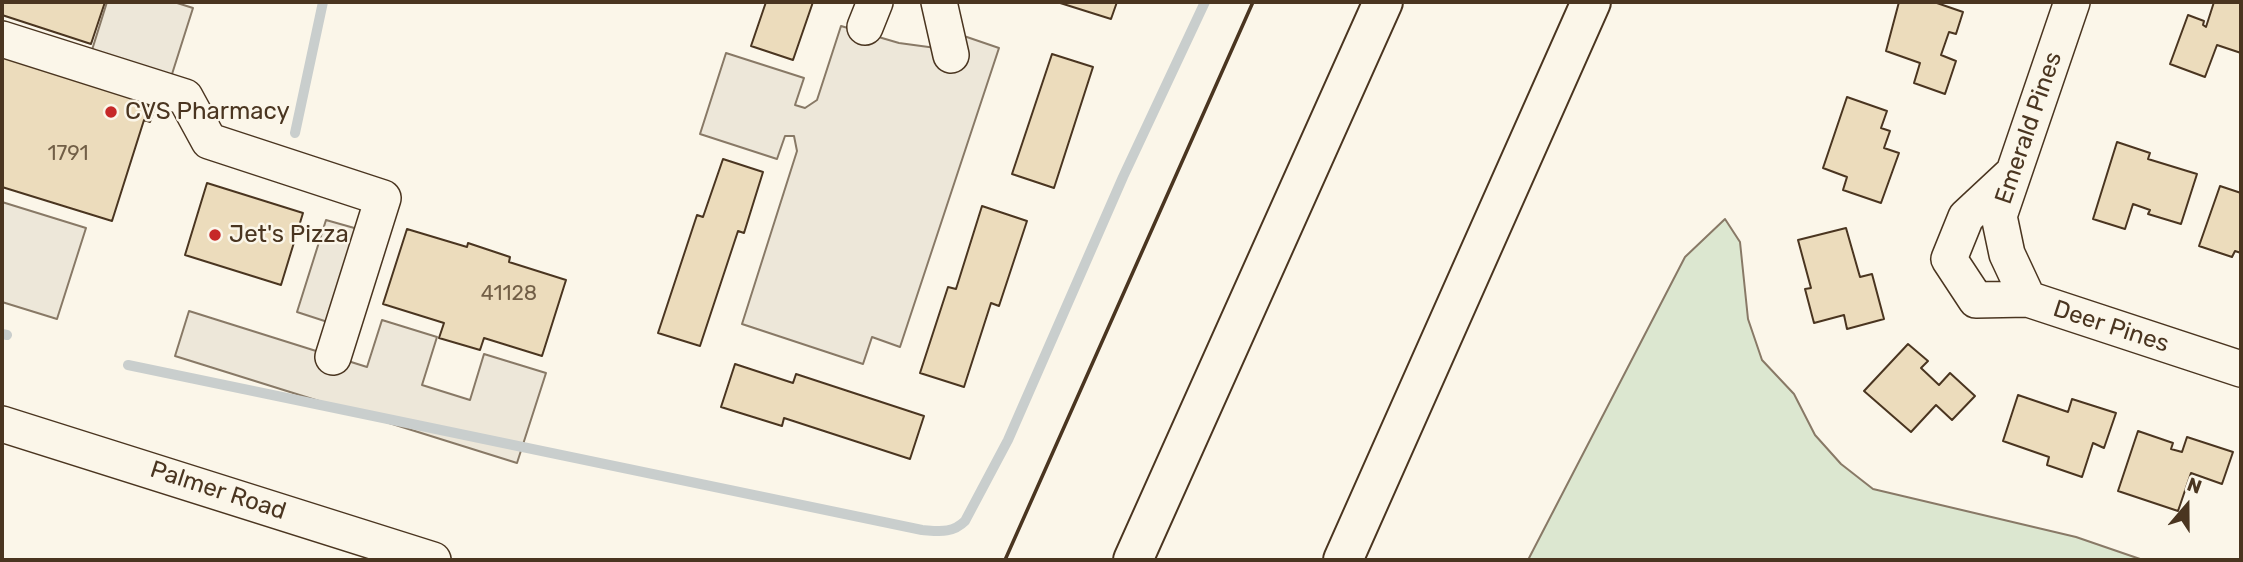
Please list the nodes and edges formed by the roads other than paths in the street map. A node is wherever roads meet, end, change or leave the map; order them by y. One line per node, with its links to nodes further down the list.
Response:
1 (939, 2): 6 (street)
2 (1383, 2): 14 (highway)
3 (1591, 2): 15 (highway)
4 (2072, 2): 7 (street, Emerald Pines)
5 (2, 39): 10 (street)
6 (951, 55)
7 (2015, 172): 8 (street, Emerald Pines); 9 (street)
8 (2007, 254): 9 (street, Deer Pines)
9 (2028, 299): 11 (street, Deer Pines)
10 (333, 357)
11 (2241, 369)
12 (2, 424): 13 (street, Palmer Road)
13 (433, 560)
14 (1133, 560)
15 (1343, 560)

